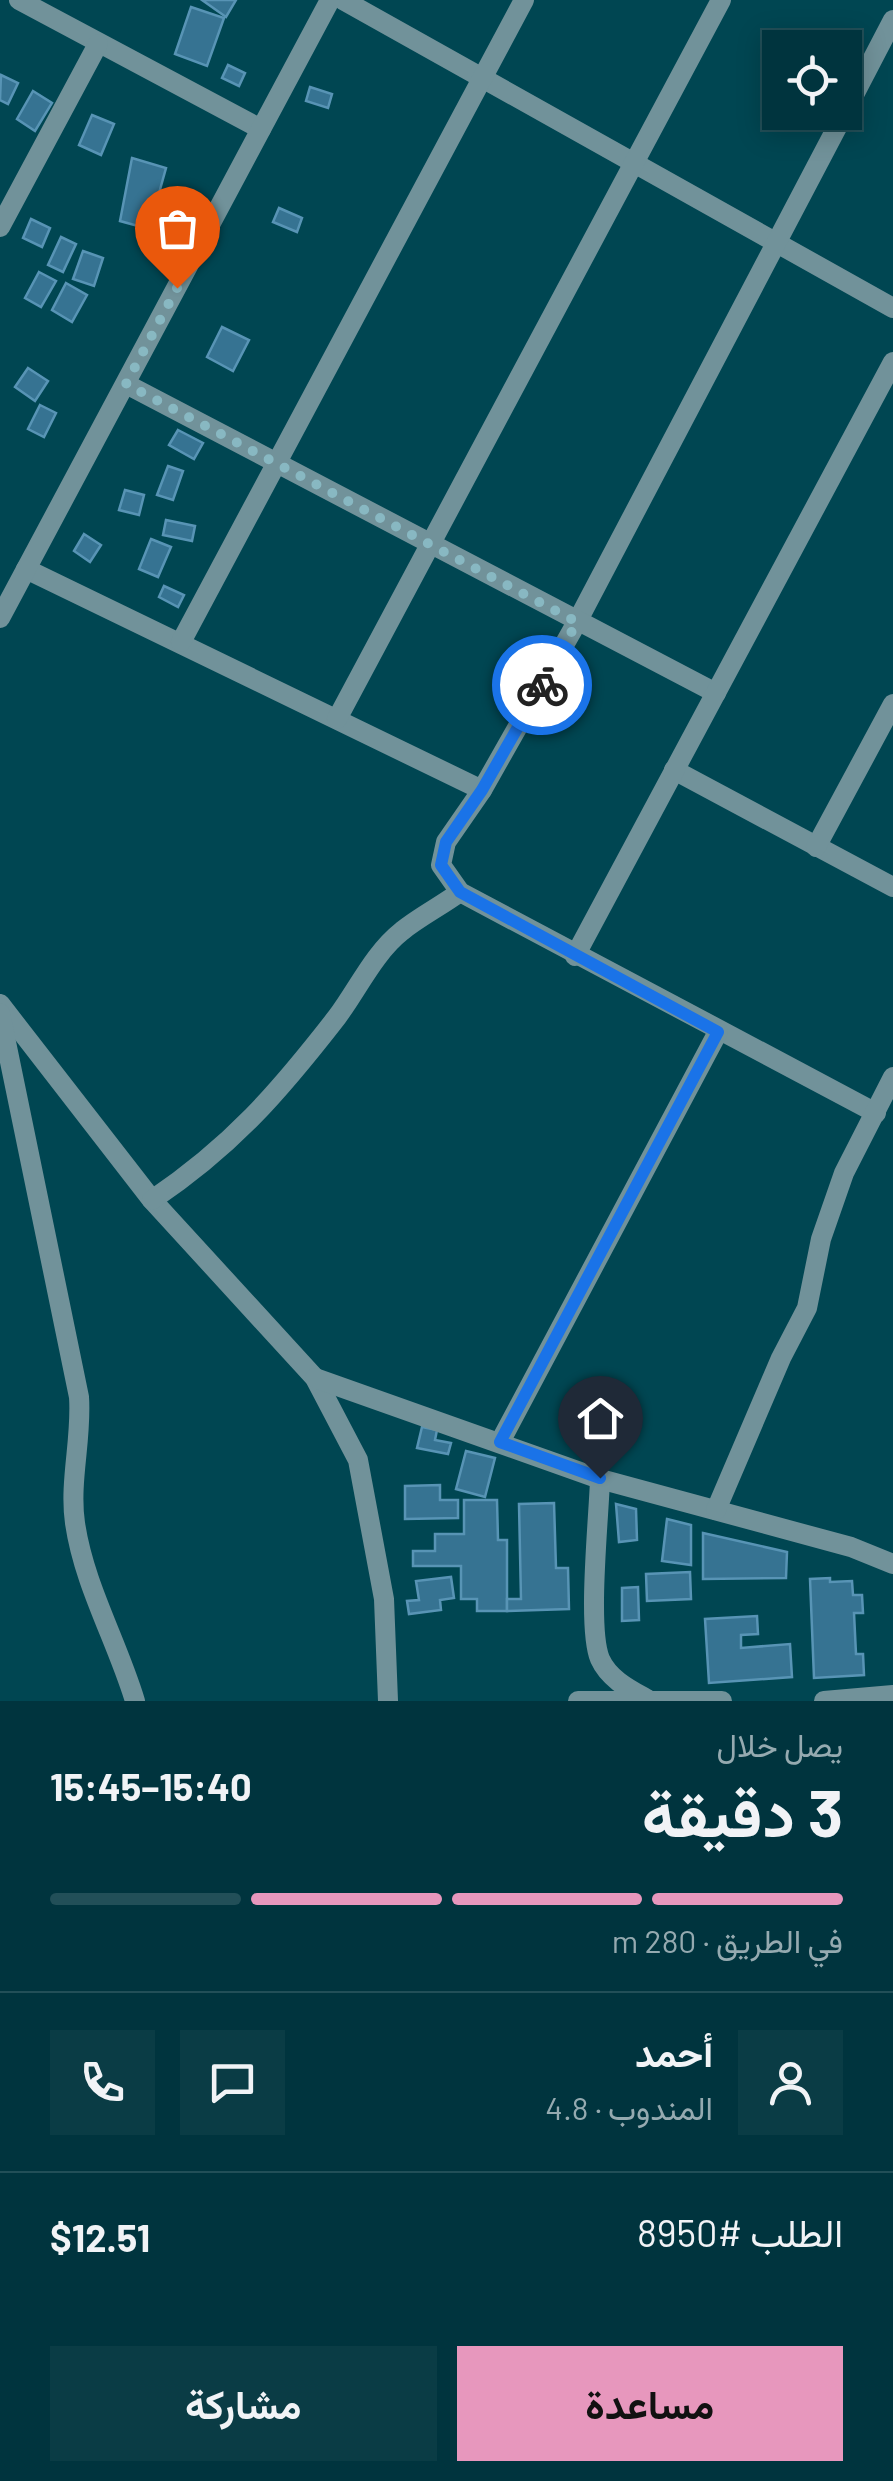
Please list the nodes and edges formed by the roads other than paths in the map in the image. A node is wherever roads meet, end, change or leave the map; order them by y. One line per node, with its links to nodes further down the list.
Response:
1 (19, 0): 7 (street)
2 (330, 0): 10 (street)
3 (342, 0): 8 (street)
4 (524, 0): 8 (street)
5 (722, 0): 12 (street)
6 (893, 20): 9 (street)
7 (98, 44): 10 (street); 13 (street)
8 (482, 78): 12 (street); 18 (street)
9 (862, 79)
10 (262, 129): 17 (street)
11 (836, 130): 14 (street)
12 (634, 163): 14 (street); 19 (street)
13 (0, 227)
14 (776, 243): 15 (street); 22 (street)
15 (893, 308)
16 (890, 374): 24 (street)
17 (126, 384): 18 (street); 20 (street)
18 (278, 461): 19 (street); 23 (street)
19 (430, 545): 22 (street); 26 (street)
20 (26, 569): 21 (street); 23 (street)
21 (0, 618)
22 (577, 622): 24 (street); 28 (street)
23 (181, 642): 26 (street)
24 (716, 693): 27 (street)
25 (893, 704): 29 (street)
26 (337, 719): 28 (street)
27 (674, 770): 29 (street); 32 (street)
28 (482, 790): 31 (street)
29 (816, 847): 30 (street)
30 (893, 887)
31 (460, 892): 32 (street); 38 (street)
32 (575, 956): 35 (street)
33 (0, 1004): 38 (street)
34 (0, 1013): 46 (street)
35 (718, 1032): 37 (street); 40 (street)
36 (893, 1077): 37 (street)
37 (876, 1113): 42 (street)
38 (152, 1200): 39 (street)
39 (315, 1378): 40 (street); 47 (street)
40 (500, 1442): 41 (street)
41 (600, 1478): 42 (street); 45 (street)
42 (716, 1510): 43 (street)
43 (893, 1564)
44 (887, 1698): 50 (street)
45 (647, 1700): 48 (street); 49 (street)
46 (135, 1701)
47 (388, 1701)
48 (578, 1701)
49 (722, 1701)
50 (824, 1701)

